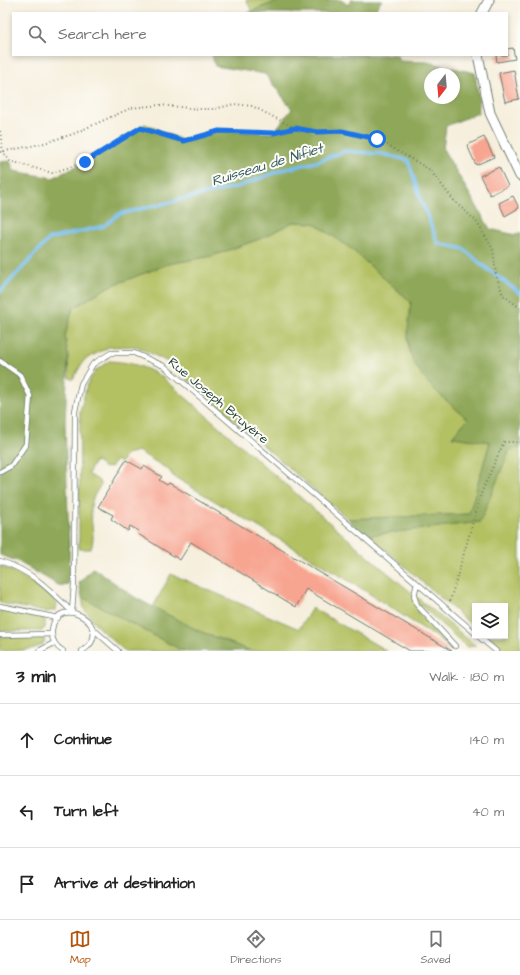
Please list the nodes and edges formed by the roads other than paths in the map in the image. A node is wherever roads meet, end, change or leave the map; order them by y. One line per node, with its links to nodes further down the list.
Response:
1 (489, 0): 2 (street)
2 (483, 12)
3 (478, 56): 4 (street)
4 (520, 176)
5 (0, 361): 6 (lane)
6 (0, 472)
7 (0, 561): 10 (lane)
8 (417, 583): 10 (lane, Rue Joseph Bruyère); 13 (lane, Rue Joseph Bruyère); 18 (lane)
9 (0, 606): 11 (lane)
10 (72, 612): 11 (lane); 12 (lane)
11 (58, 618): 15 (lane)
12 (92, 628): 21 (lane); 22 (lane)
13 (472, 630)
14 (0, 634): 15 (lane)
15 (52, 634): 17 (lane)
16 (482, 639): 23 (lane)
17 (54, 644): 19 (lane); 20 (lane)
18 (455, 646)
19 (39, 651)
20 (63, 651)
21 (82, 651)
22 (118, 651)
23 (496, 651)

